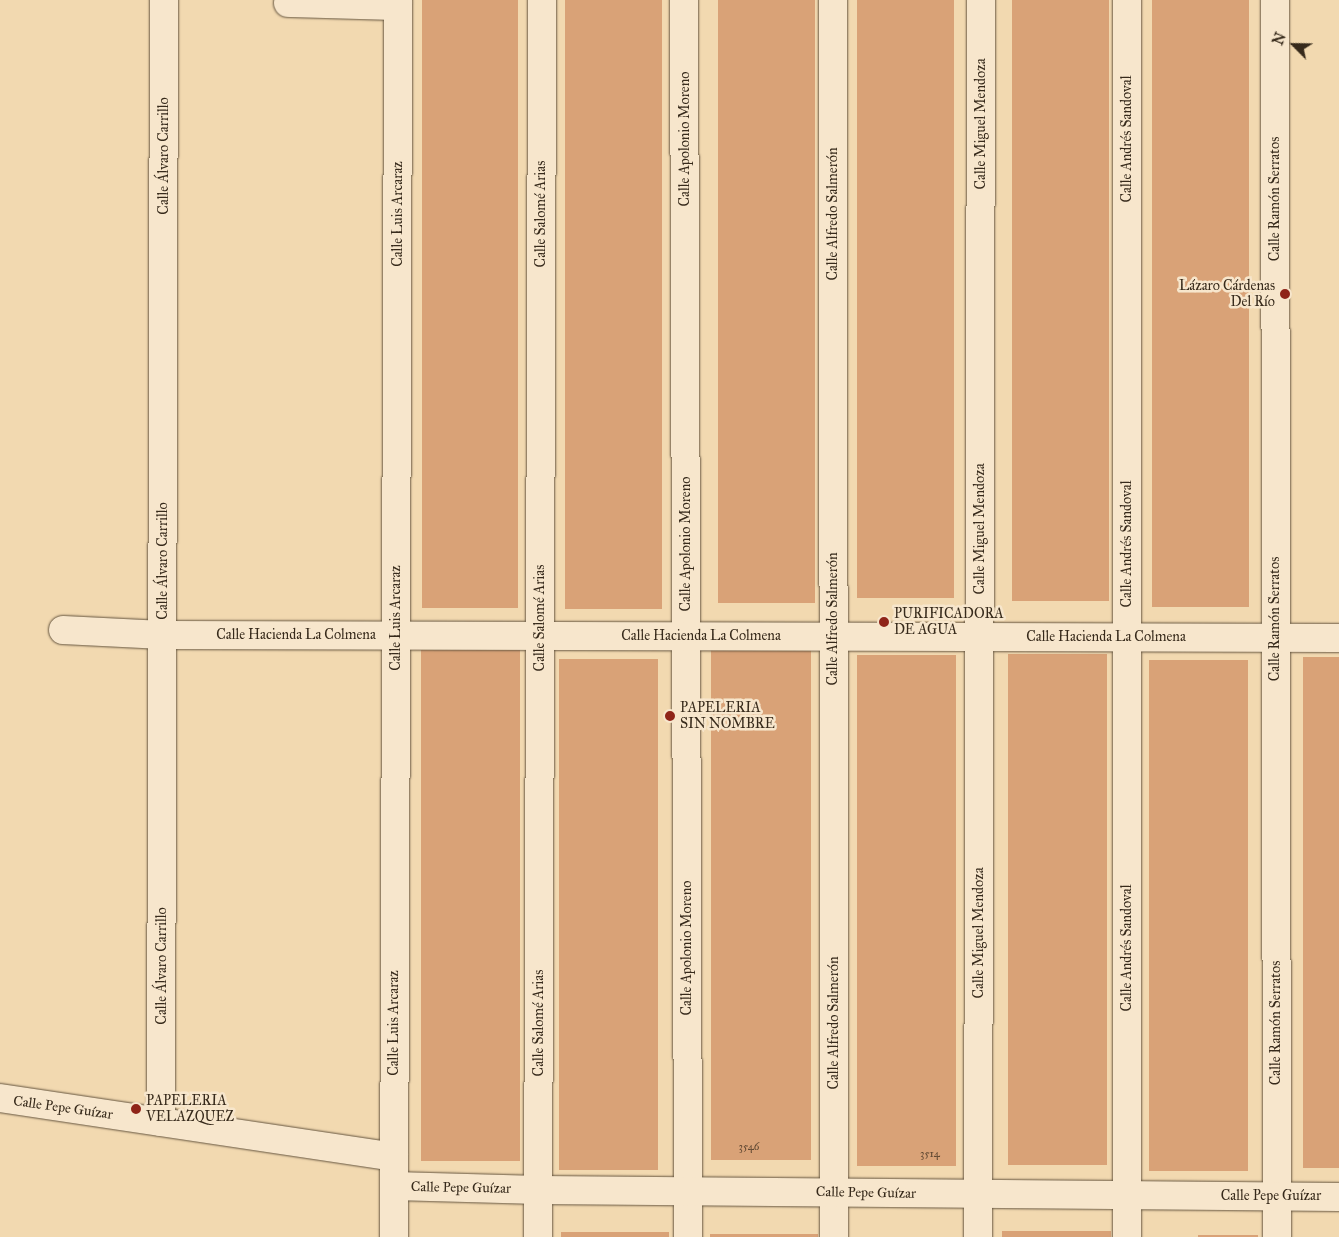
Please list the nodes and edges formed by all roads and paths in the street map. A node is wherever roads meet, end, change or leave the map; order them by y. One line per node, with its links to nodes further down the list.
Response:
1 (164, 0): 11 (street, Calle Álvaro Carrillo)
2 (542, 0): 13 (street, Calle Salomé Arias)
3 (684, 0): 14 (street, Calle Apolonio Moreno)
4 (833, 0): 15 (street, Calle Alfredo Salmerón)
5 (981, 0): 16 (street, Calle Miguel Mendoza)
6 (1127, 0): 17 (street, Calle Andrés Sandoval)
7 (1274, 0): 18 (street, Calle Ramón Serratos)
8 (288, 3): 9 (street)
9 (398, 3): 12 (street, Calle Luis Arcaraz)
10 (63, 630): 11 (street, Calle Hacienda La Colmena)
11 (163, 635): 12 (street, Calle Hacienda La Colmena); 21 (street, Calle Álvaro Carrillo)
12 (396, 635): 13 (street, Calle Hacienda La Colmena); 22 (street, Calle Luis Arcaraz)
13 (540, 636): 14 (street, Calle Hacienda La Colmena); 24 (street, Calle Salomé Arias)
14 (686, 636): 15 (street, Calle Hacienda La Colmena); 25 (street, Calle Apolonio Moreno)
15 (833, 636): 16 (street, Calle Hacienda La Colmena); 26 (street, Calle Alfredo Salmerón)
16 (980, 637): 17 (street, Calle Hacienda La Colmena); 27 (street, Calle Miguel Mendoza)
17 (1127, 637): 18 (street, Calle Hacienda La Colmena); 28 (street, Calle Andrés Sandoval)
18 (1276, 638): 19 (street, Calle Hacienda La Colmena); 29 (street, Calle Ramón Serratos)
19 (1339, 638)
20 (0, 1098): 21 (street, Calle Pepe Guízar)
21 (161, 1122): 22 (street, Calle Pepe Guízar)
22 (394, 1157): 23 (street, Calle Luis Arcaraz)
23 (394, 1186): 24 (street, Calle Pepe Guízar); 31 (street, Calle Luis Arcaraz)
24 (539, 1190): 25 (street, Calle Pepe Guízar); 32 (street, Calle Salomé Arias)
25 (688, 1191): 26 (street, Calle Pepe Guízar); 33 (street, Calle Apolonio Moreno)
26 (834, 1192): 27 (street, Calle Pepe Guízar); 34 (street, Calle Alfredo Salmerón)
27 (979, 1194): 28 (street, Calle Pepe Guízar); 35 (street, Calle Miguel Mendoza)
28 (1127, 1195): 29 (street, Calle Pepe Guízar); 36 (street, Calle Andrés Sandoval)
29 (1276, 1196): 30 (street, Calle Pepe Guízar); 37 (street, Calle Ramón Serratos)
30 (1339, 1196)
31 (394, 1237)
32 (538, 1237)
33 (688, 1237)
34 (834, 1237)
35 (978, 1237)
36 (1127, 1237)
37 (1276, 1237)

